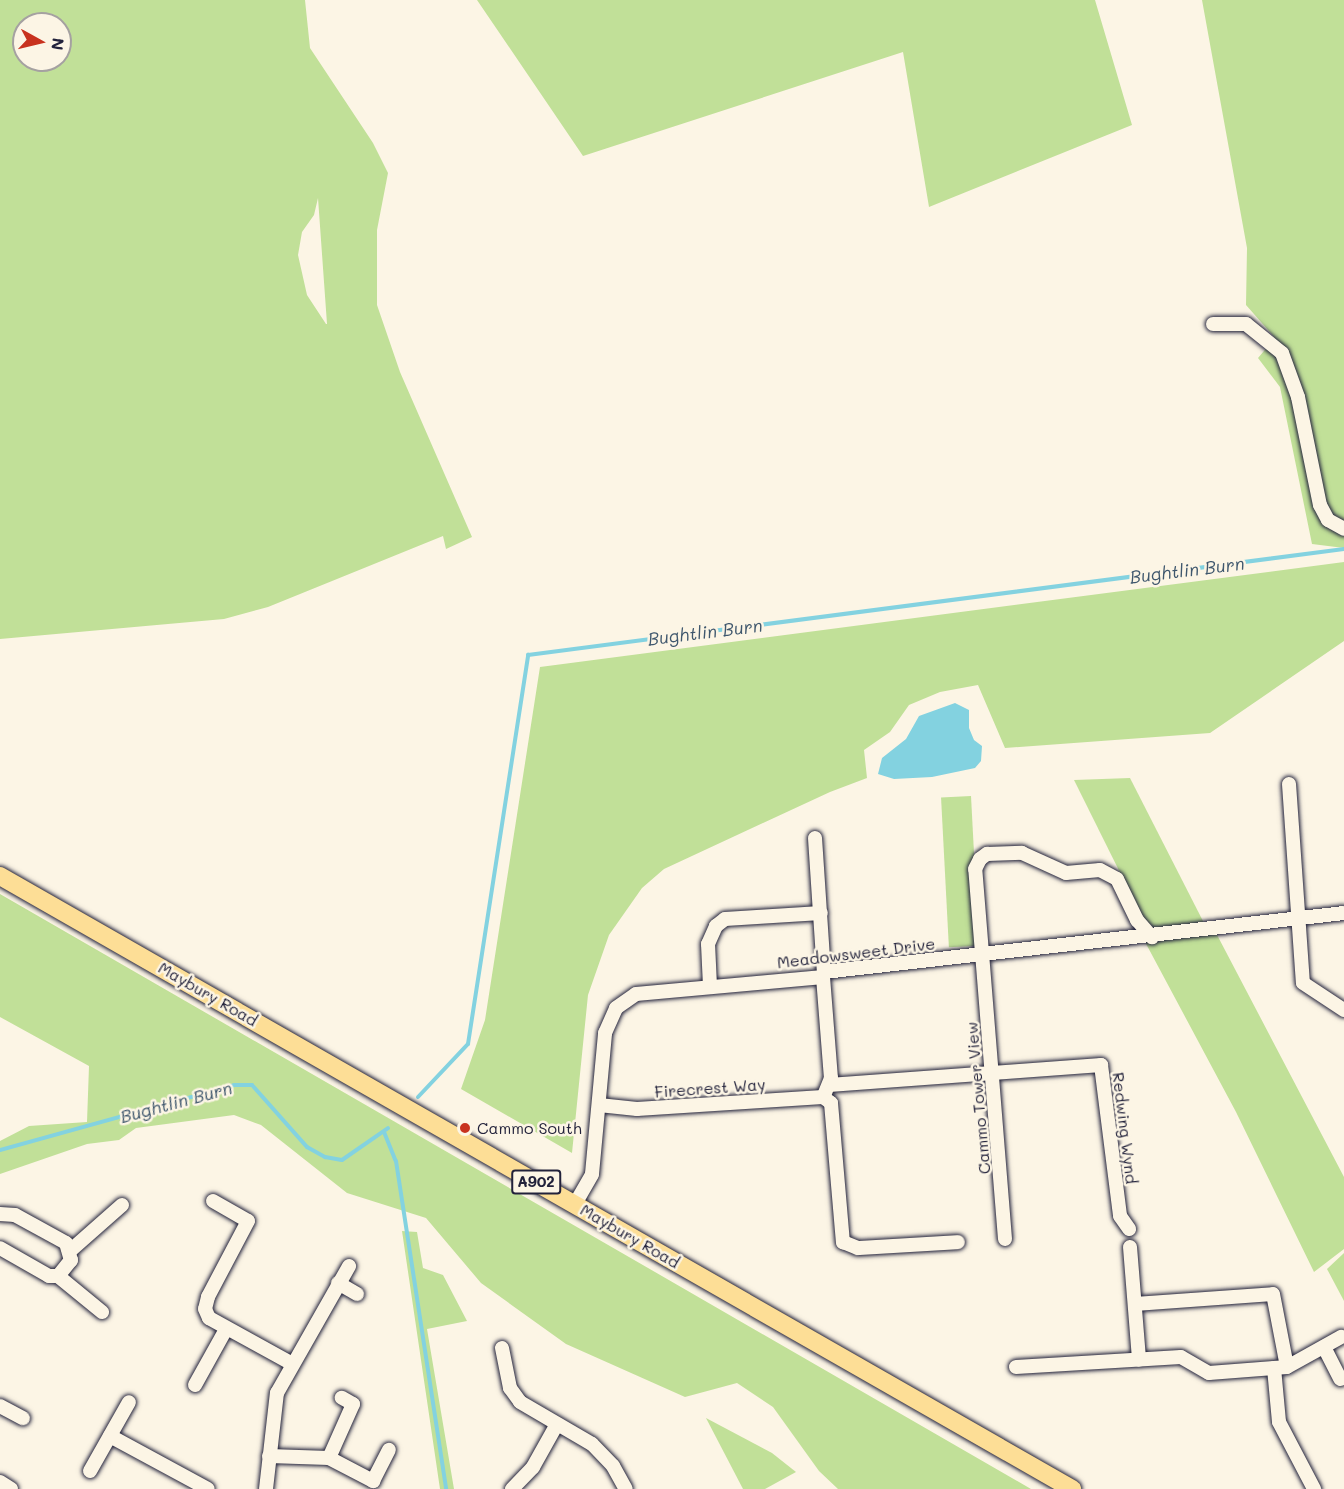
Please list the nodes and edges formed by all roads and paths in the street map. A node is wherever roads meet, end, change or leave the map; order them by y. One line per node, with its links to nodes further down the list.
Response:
1 (1213, 324): 2 (street)
2 (1344, 529)
3 (1289, 784): 8 (street)
4 (815, 838): 6 (street)
5 (0, 876): 18 (main road, Maybury Road / A902)
6 (820, 913): 11 (street); 12 (street)
7 (1344, 914): 8 (street, Meadowsweet Drive)
8 (1297, 919): 9 (street, Meadowsweet Drive); 13 (street)
9 (1152, 937): 10 (street, Meadowsweet Drive); 10 (street, Cammo Tower View)
10 (983, 956): 11 (street, Meadowsweet Drive); 14 (street, Cammo Tower View)
11 (823, 974): 12 (street, Meadowsweet Drive); 15 (street)
12 (710, 986): 16 (street, Meadowsweet Drive)
13 (1344, 1010)
14 (992, 1075): 15 (street, Firecrest Way); 21 (street, Redwing Wynd); 22 (street, Cammo Tower View)
15 (826, 1091): 16 (street, Firecrest Way); 23 (street)
16 (599, 1105): 18 (street, Meadowsweet Drive)
17 (213, 1201): 33 (street)
18 (575, 1204): 60 (main road, Maybury Road / A902)
19 (122, 1205): 26 (street)
20 (0, 1215): 26 (street)
21 (1129, 1229)
22 (1005, 1239)
23 (958, 1242)
24 (0, 1248): 28 (street)
25 (1130, 1248): 31 (street)
26 (71, 1250): 28 (street)
27 (349, 1266): 29 (street)
28 (58, 1276): 32 (street)
29 (339, 1283): 30 (street); 38 (street)
30 (357, 1293)
31 (1135, 1304): 37 (street); 40 (street)
32 (102, 1312)
33 (225, 1329): 38 (street); 42 (street)
34 (1341, 1337): 35 (street)
35 (1324, 1347): 40 (street); 41 (street)
36 (502, 1348): 47 (street)
37 (1139, 1359): 39 (street); 40 (street)
38 (291, 1363): 50 (street)
39 (1016, 1367)
40 (1280, 1367): 61 (street)
41 (1340, 1379)
42 (195, 1384)
43 (342, 1398): 51 (street)
44 (129, 1402): 48 (street)
45 (0, 1406): 46 (street)
46 (23, 1418)
47 (557, 1424): 58 (street); 59 (street)
48 (110, 1436): 52 (street); 54 (street)
49 (389, 1450): 51 (street)
50 (269, 1456): 51 (street); 57 (street)
51 (329, 1458)
52 (90, 1471)
53 (0, 1485): 55 (street)
54 (190, 1485): 56 (street)
55 (11, 1489)
56 (208, 1489)
57 (266, 1489)
58 (512, 1489)
59 (626, 1489)
60 (1072, 1489)
61 (1314, 1489)

